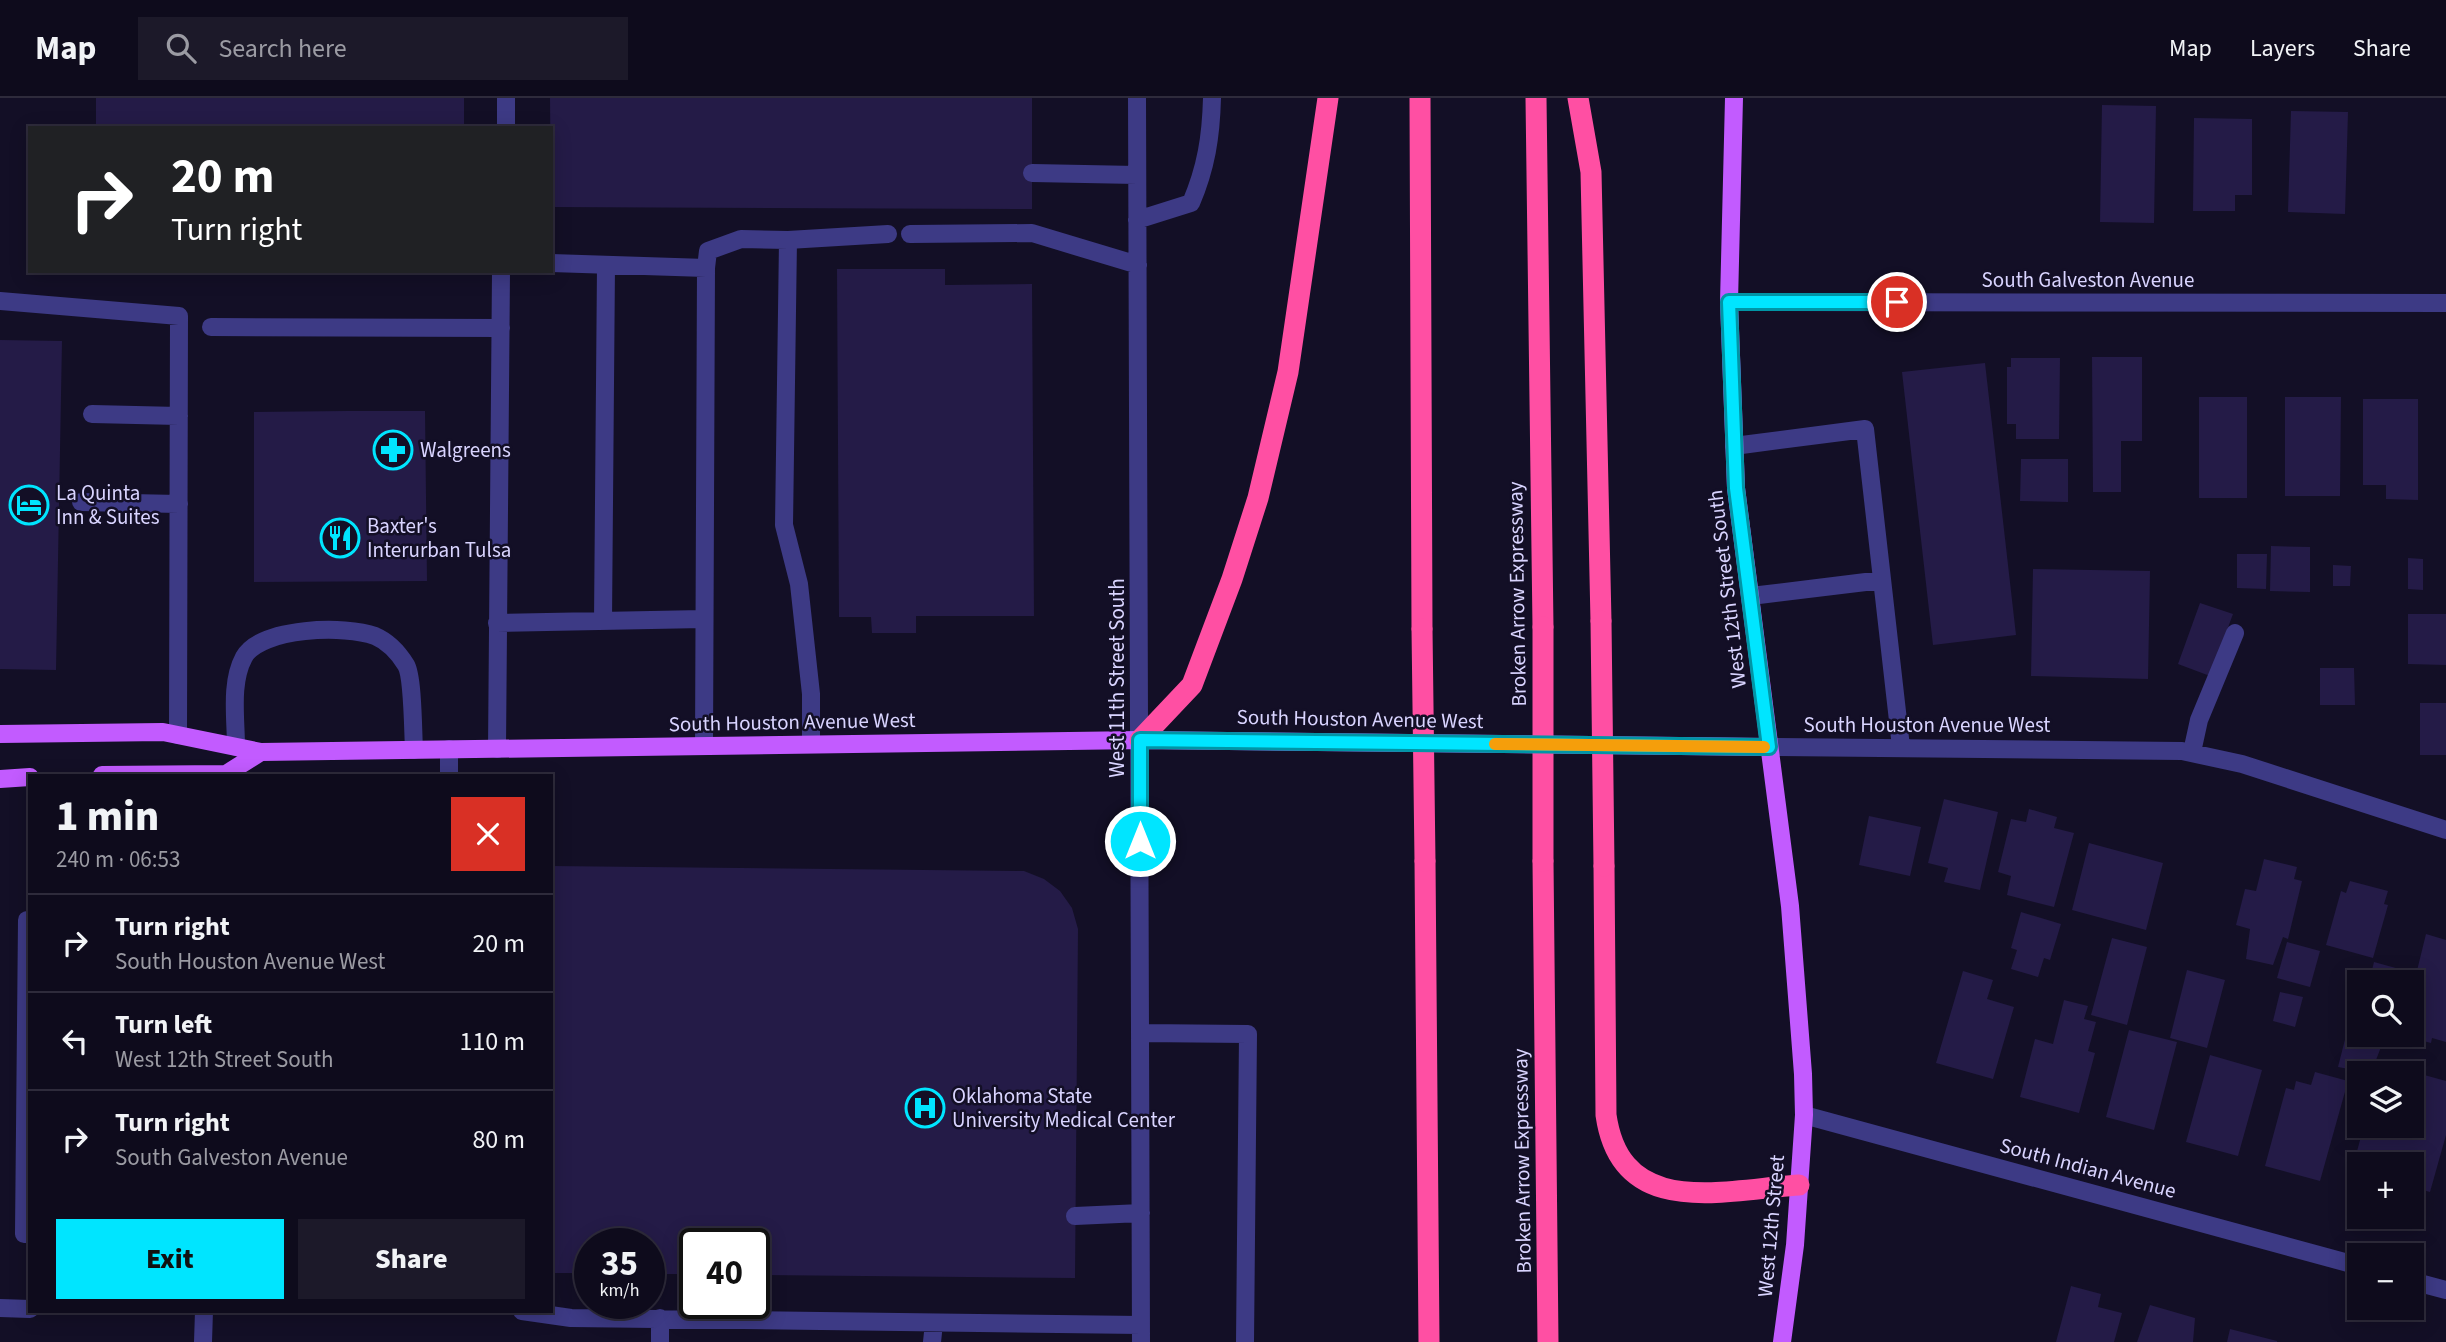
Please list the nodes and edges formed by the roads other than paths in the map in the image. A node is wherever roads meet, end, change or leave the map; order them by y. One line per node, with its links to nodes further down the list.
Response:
1 (506, 98): 9 (street)
2 (1137, 98): 11 (street, West 11th Street South)
3 (1212, 98): 12 (street)
4 (1328, 98): 39 (highway)
5 (1420, 98): 78 (highway, bridge)
6 (1536, 98): 79 (highway, Broken Arrow Expressway, bridge)
7 (1578, 98): 58 (highway, bridge)
8 (1734, 98): 22 (main road, West 12th Street South)
9 (506, 126)
10 (1032, 173): 11 (street)
11 (1137, 176): 12 (street, West 11th Street South)
12 (1137, 220): 18 (street, West 11th Street South)
13 (888, 234): 15 (street)
14 (910, 234): 18 (street)
15 (788, 240): 19 (street); 40 (street)
16 (553, 263): 17 (street)
17 (606, 265): 19 (street); 34 (street)
18 (1138, 265): 39 (street, West 11th Street South)
19 (706, 268): 33 (street)
20 (501, 273): 25 (street)
21 (0, 300): 27 (street)
22 (1729, 302): 23 (street, South Galveston Avenue); 28 (main road, West 12th Street South)
23 (2446, 303)
24 (211, 327): 25 (street)
25 (501, 328): 35 (street)
26 (92, 414): 27 (street)
27 (179, 416): 30 (street)
28 (1734, 446): 31 (street); 32 (main road, West 12th Street South)
29 (81, 502): 30 (street)
30 (179, 504): 38 (street)
31 (1882, 580): 32 (street); 44 (street)
32 (1751, 596): 43 (main road, West 12th Street South)
33 (703, 619): 34 (street); 41 (street)
34 (603, 621): 35 (street)
35 (497, 623): 46 (street)
36 (2235, 634): 49 (street)
37 (0, 734): 38 (main road, South Houston Avenue West)
38 (178, 735): 42 (main road, South Houston Avenue West)
39 (1140, 740): 40 (main road, South Houston Avenue West); 43 (main road, South Houston Avenue West); 56 (street, West 11th Street South)
40 (811, 744): 41 (main road, South Houston Avenue West)
41 (704, 746): 46 (main road, South Houston Avenue West)
42 (236, 747): 47 (street); 48 (main road, South Houston Avenue West)
43 (1769, 747): 44 (street, South Houston Avenue West); 57 (main road, West 12th Street South)
44 (1901, 747): 49 (street, South Houston Avenue West)
45 (449, 749): 46 (main road, South Houston Avenue West); 47 (main road, South Houston Avenue West); 51 (street)
46 (497, 749)
47 (414, 750): 48 (main road, South Houston Avenue West)
48 (261, 752): 50 (main road)
49 (2192, 752): 54 (street, South Houston Avenue West)
50 (226, 774)
51 (449, 774)
52 (28, 777): 53 (main road)
53 (0, 779)
54 (2446, 830)
55 (28, 920): 61 (street)
56 (1141, 1033): 59 (street, West 11th Street South); 77 (street)
57 (1804, 1115): 58 (main road, West 12th Street); 62 (street, South Indian Avenue)
58 (1799, 1185): 80 (main road, West 12th Street)
59 (1141, 1213): 60 (street); 73 (street, West 11th Street South)
60 (1075, 1216)
61 (28, 1234)
62 (2347, 1263)
63 (2424, 1284): 64 (street)
64 (2446, 1290)
65 (0, 1308): 66 (street)
66 (28, 1308)
67 (204, 1313): 74 (street)
68 (536, 1313): 69 (street)
69 (574, 1318)
70 (665, 1318): 72 (street)
71 (660, 1319): 75 (street)
72 (934, 1323): 73 (street); 76 (street)
73 (1141, 1333)
74 (203, 1342)
75 (660, 1342)
76 (932, 1342)
77 (1245, 1342)
78 (1429, 1342)
79 (1548, 1342)
80 (1782, 1342)

